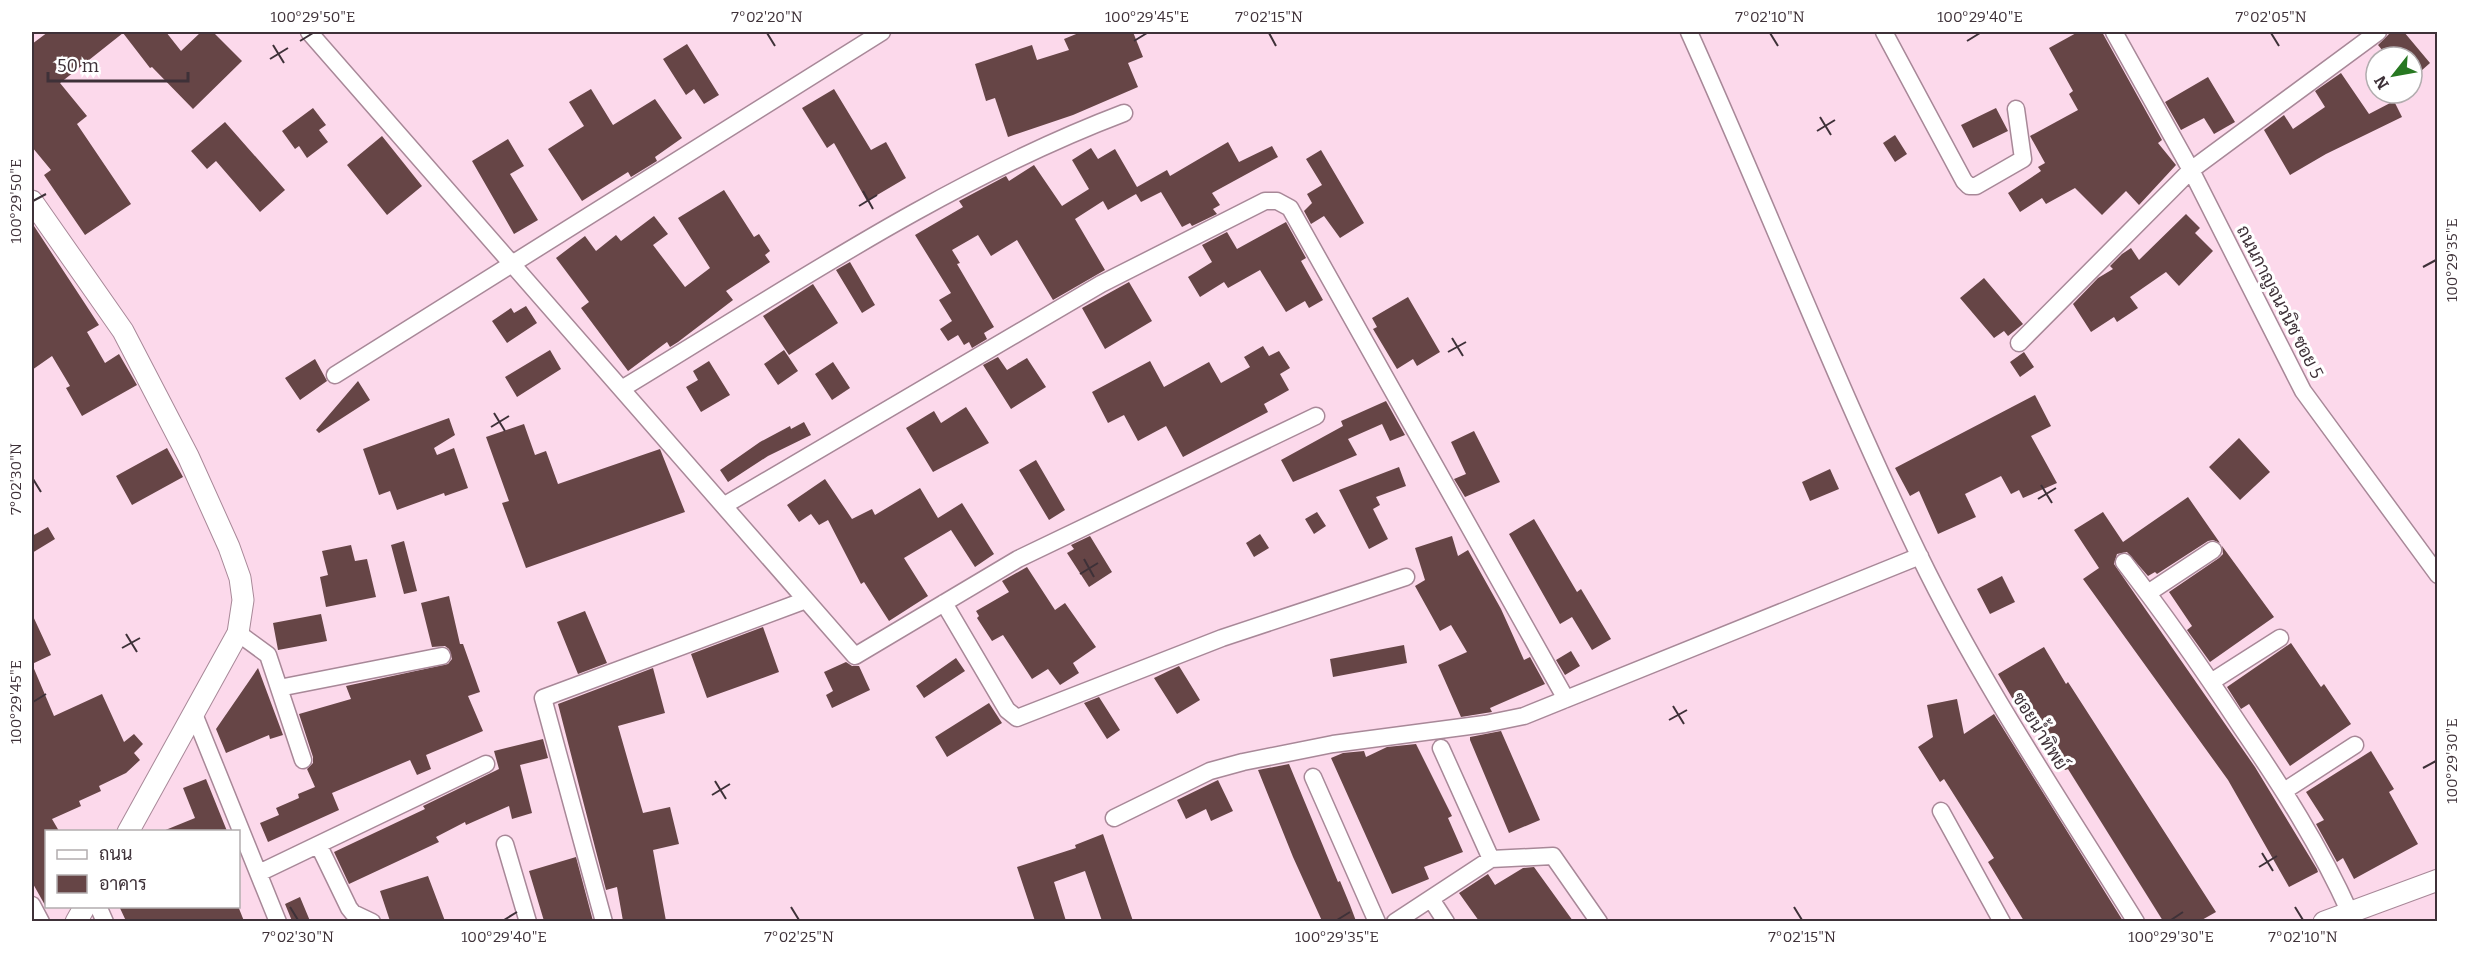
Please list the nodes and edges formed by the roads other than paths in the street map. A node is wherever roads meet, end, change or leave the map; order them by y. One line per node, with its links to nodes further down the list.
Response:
1 (309, 32): 11 (street)
2 (882, 32): 11 (street)
3 (1689, 32): 18 (street, ซอยน้ำทิพย์)
4 (1884, 32): 7 (street)
5 (2114, 32): 9 (street, ถนนกาญจนวนิช ซอย 5)
6 (2378, 32): 9 (street)
7 (2016, 109)
8 (1124, 113): 14 (street)
9 (2191, 170): 12 (street); 20 (street, ถนนกาญจนวนิช ซอย 5)
10 (32, 201): 25 (street)
11 (512, 261): 13 (street); 14 (street)
12 (2019, 343)
13 (334, 375)
14 (623, 388): 16 (street)
15 (1316, 416): 24 (street)
16 (725, 506): 23 (street); 30 (street)
17 (2213, 550): 22 (street)
18 (1920, 556): 30 (street); 61 (street, ซอยน้ำทิพย์)
19 (2124, 562): 22 (street)
20 (2438, 575)
21 (1406, 577): 24 (street)
22 (2148, 593): 28 (street)
23 (806, 600): 24 (street); 55 (street)
24 (944, 603)
25 (238, 633): 29 (street); 31 (street)
26 (2280, 638): 28 (street)
27 (442, 656): 29 (street)
28 (2211, 682): 37 (street)
29 (279, 688): 34 (street)
30 (1566, 699): 39 (street)
31 (194, 714): 40 (street); 44 (street)
32 (2355, 745): 37 (street)
33 (1441, 748): 43 (street)
34 (303, 760)
35 (486, 764): 42 (street)
36 (1313, 777): 56 (street)
37 (2284, 791): 49 (street)
38 (1941, 811): 60 (street)
39 (1114, 818)
40 (129, 830)
41 (505, 844): 54 (street)
42 (319, 846): 44 (street); 53 (street)
43 (1491, 859): 46 (street); 59 (street)
44 (260, 873): 52 (street)
45 (2438, 880): 49 (street)
46 (1431, 899): 57 (street); 58 (street)
47 (32, 905): 50 (street)
48 (84, 908): 51 (street)
49 (2350, 913): 62 (street)
50 (41, 921)
51 (75, 921)
52 (278, 921)
53 (372, 921)
54 (528, 921)
55 (603, 921)
56 (1377, 921)
57 (1395, 921)
58 (1446, 921)
59 (1599, 921)
60 (2002, 921)
61 (2136, 921)
62 (2324, 921)

